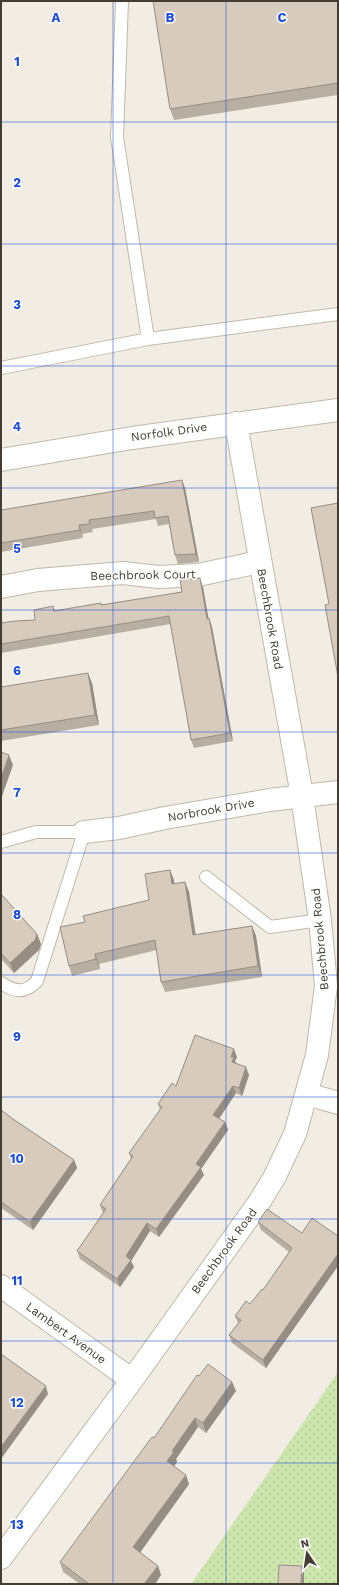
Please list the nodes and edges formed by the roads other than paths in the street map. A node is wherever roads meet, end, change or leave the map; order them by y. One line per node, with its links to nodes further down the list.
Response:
1 (122, 1): 3 (lane)
2 (338, 314): 3 (lane)
3 (148, 339): 4 (lane)
4 (1, 368)
5 (338, 410): 6 (street, Norfolk Drive)
6 (236, 423): 7 (street, Norfolk Drive); 8 (street, Beechbrook Road)
7 (1, 460)
8 (260, 562): 9 (street, Beechbrook Court); 11 (street, Beechbrook Road)
9 (1, 587)
10 (338, 792): 11 (street, Norbrook Drive)
11 (302, 796): 12 (street, Norbrook Drive); 15 (street, Beechbrook Road)
12 (84, 832): 13 (lane); 16 (lane)
13 (1, 842)
14 (206, 877): 15 (lane)
15 (320, 920): 17 (street, Beechbrook Road)
16 (1, 983)
17 (307, 1094): 18 (street); 20 (street, Beechbrook Road)
18 (338, 1103)
19 (1, 1286): 20 (street, Lambert Avenue)
20 (132, 1380): 21 (street, Beechbrook Road)
21 (1, 1558)

